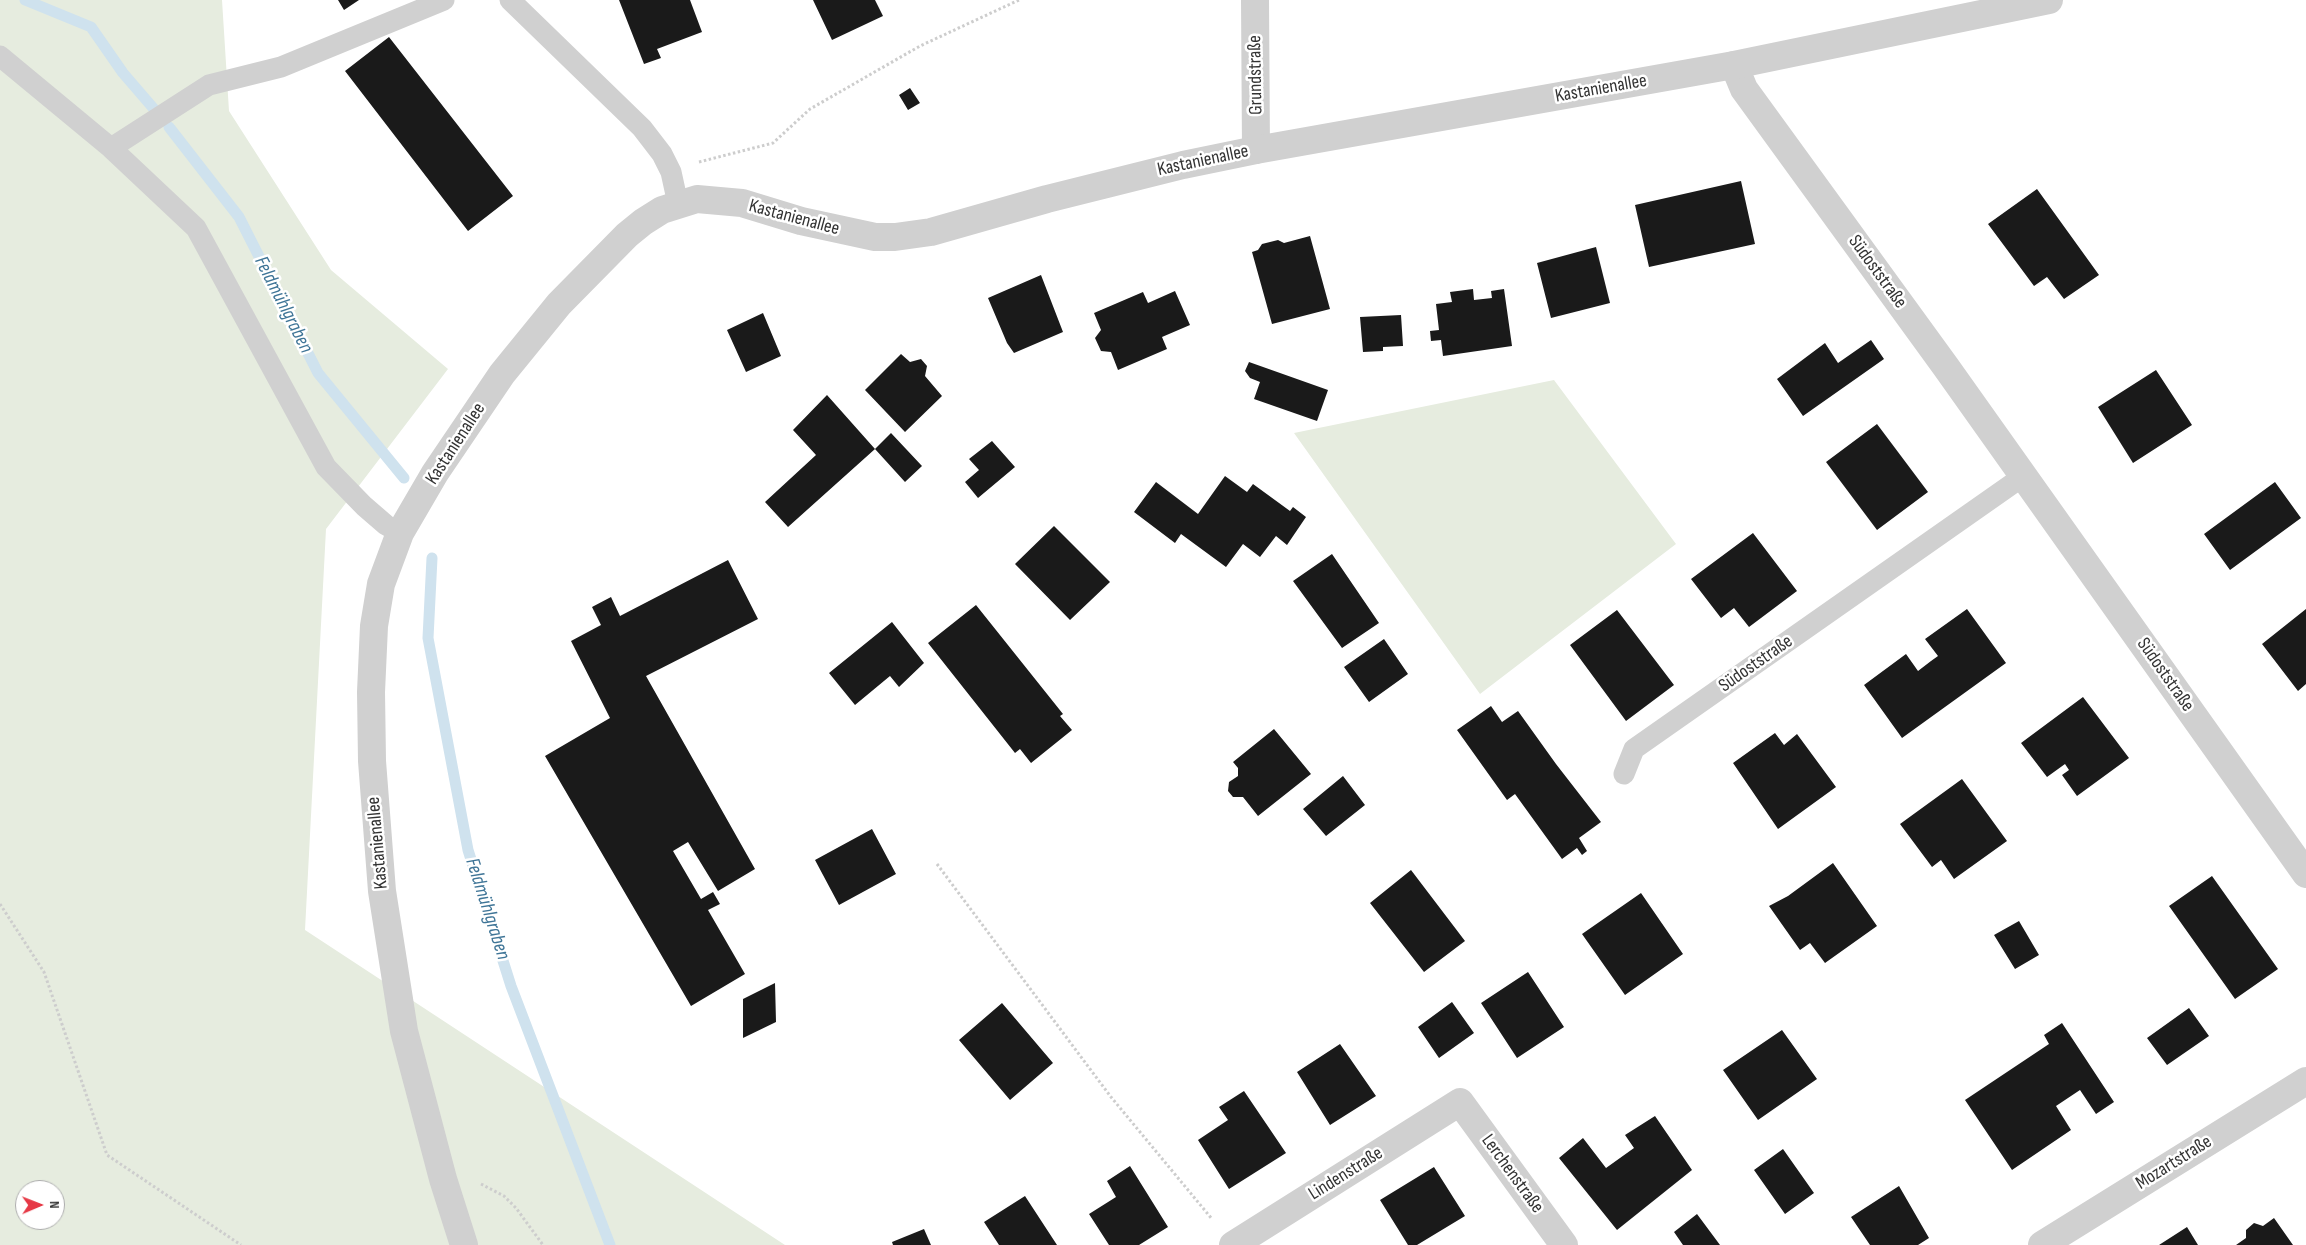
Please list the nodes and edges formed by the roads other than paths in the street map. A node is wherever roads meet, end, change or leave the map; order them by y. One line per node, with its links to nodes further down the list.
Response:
1 (444, 0): 7 (lane)
2 (510, 0): 9 (lane)
3 (1255, 0): 8 (street, Grundstraße)
4 (2049, 0): 6 (street, Kastanienallee)
5 (0, 56): 7 (lane)
6 (1734, 65): 8 (street, Kastanienallee); 10 (street, Südoststraße)
7 (111, 148): 11 (lane)
8 (1256, 150): 9 (street, Kastanienallee)
9 (678, 204): 11 (street, Kastanienallee)
10 (2022, 477): 12 (lane, Südoststraße); 13 (street, Südoststraße)
11 (400, 533): 16 (street, Kastanienallee)
12 (1624, 774)
13 (2306, 874)
14 (2306, 1081): 19 (street, Mozartstraße)
15 (1460, 1102): 17 (street, Lindenstraße); 18 (street, Lerchenstraße)
16 (464, 1245)
17 (1233, 1245)
18 (1564, 1245)
19 (2042, 1245)

